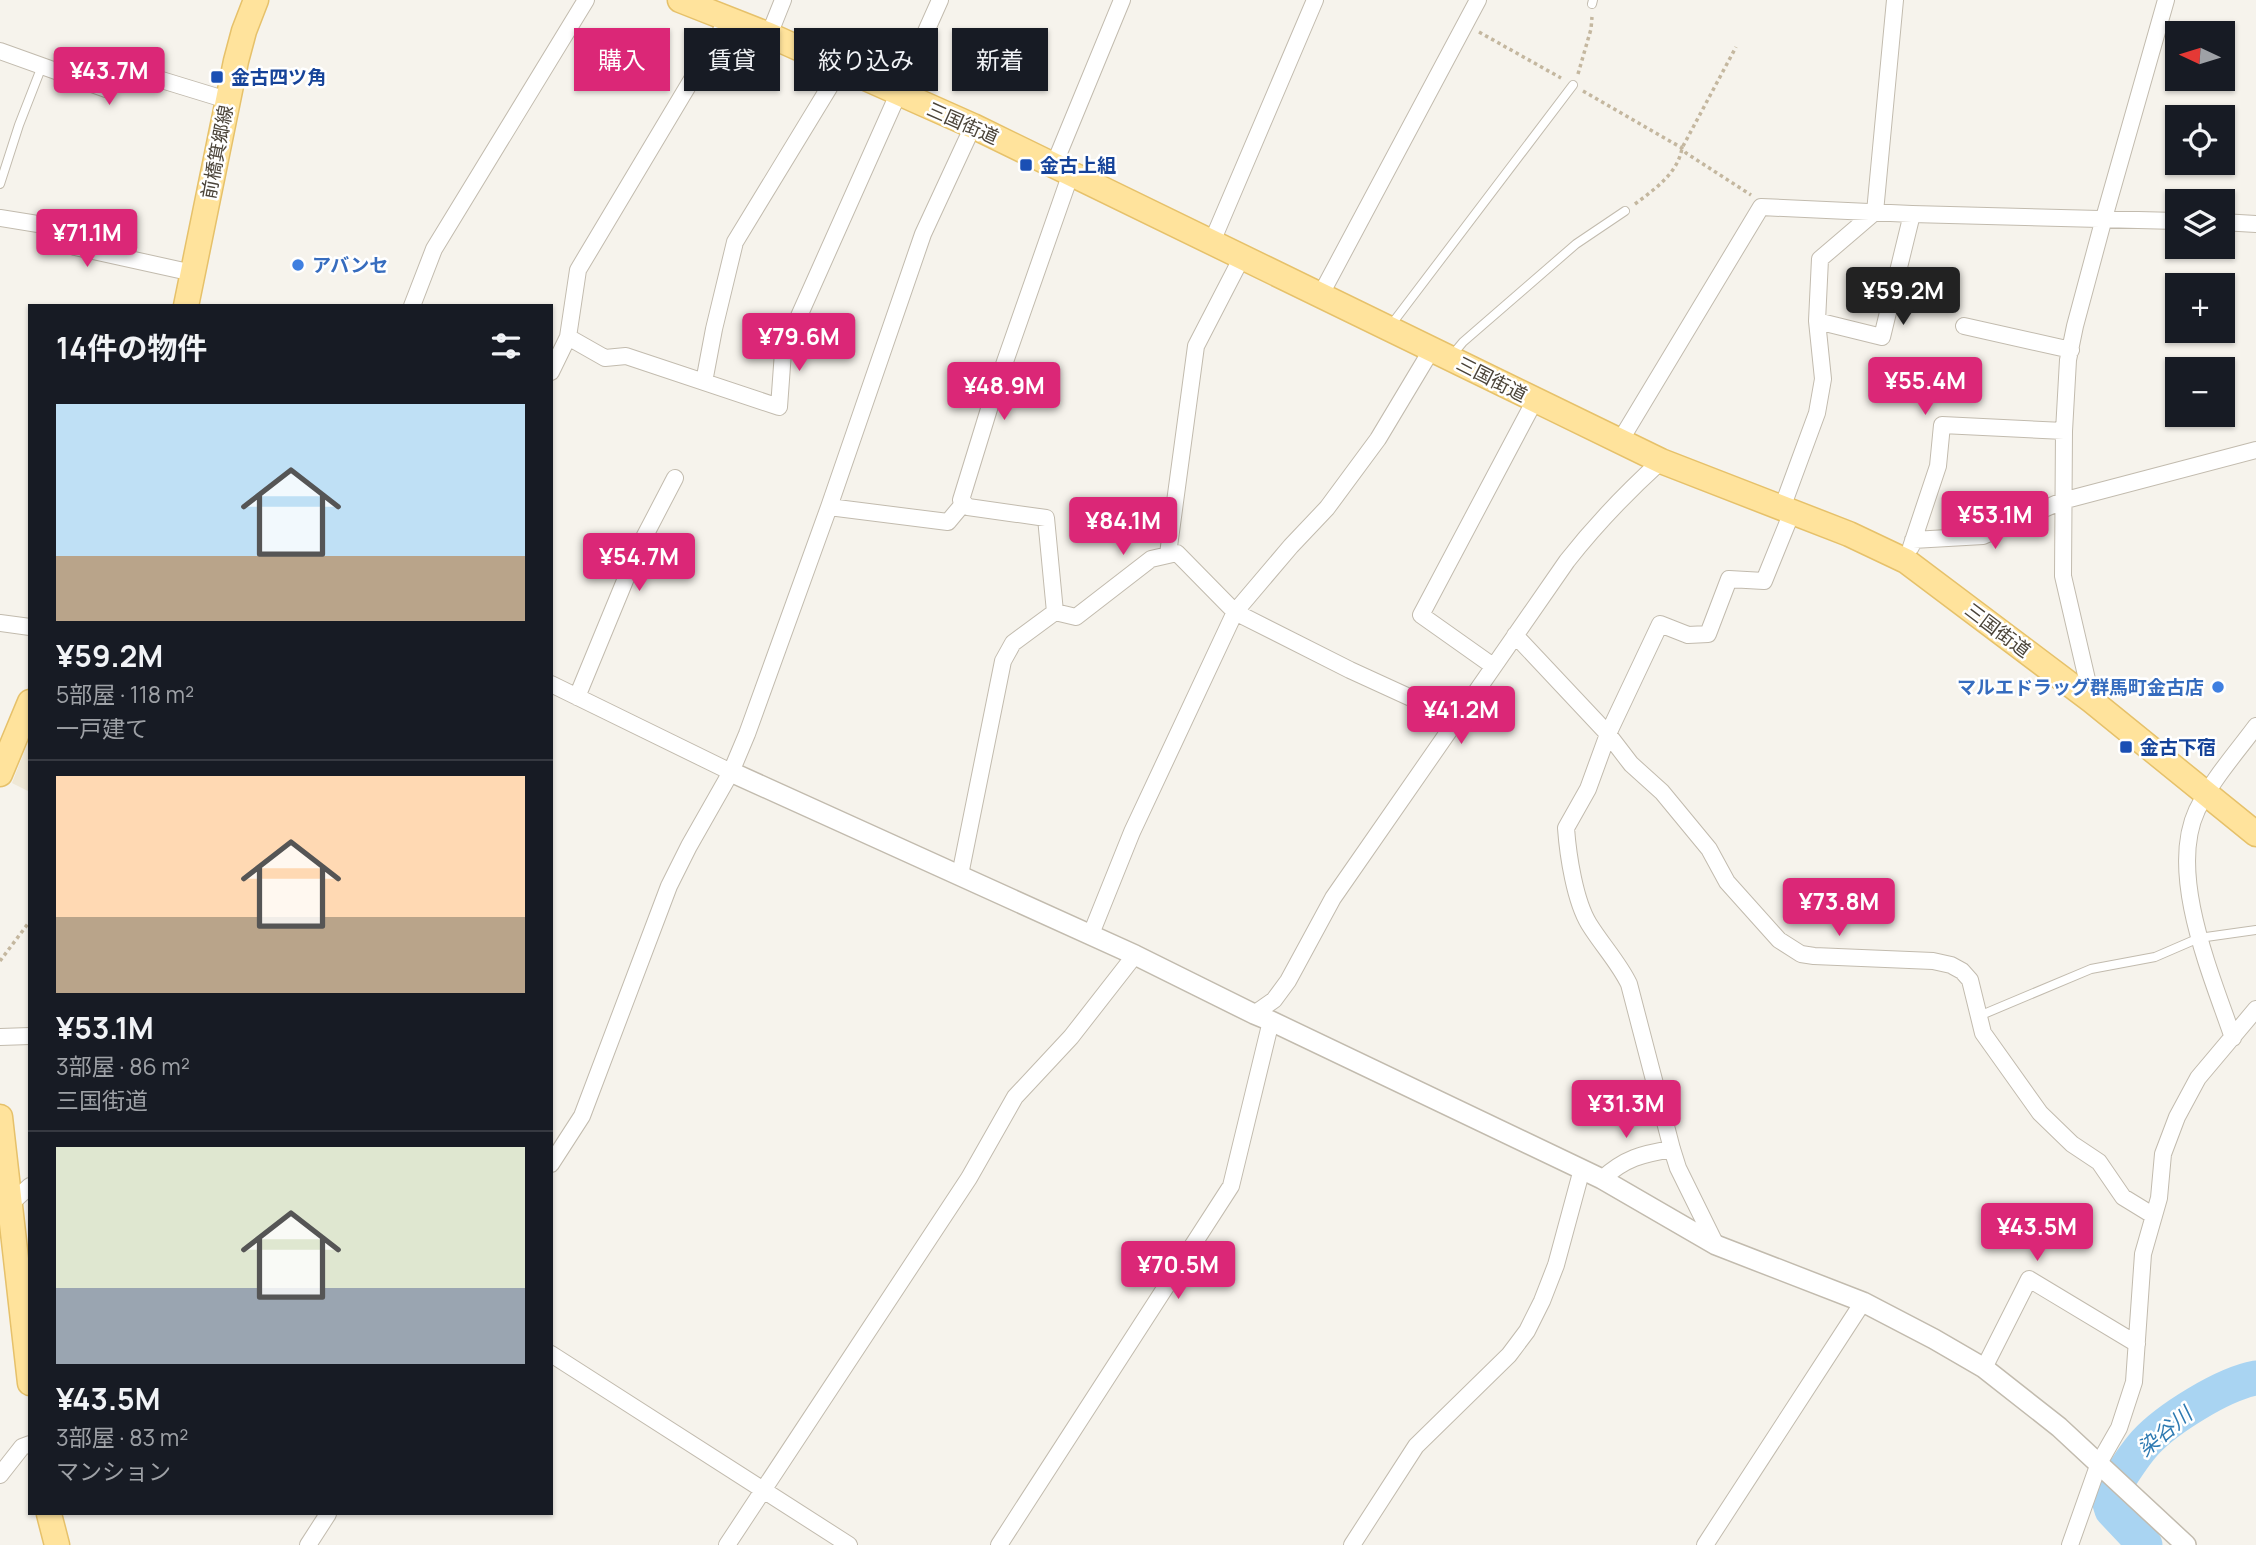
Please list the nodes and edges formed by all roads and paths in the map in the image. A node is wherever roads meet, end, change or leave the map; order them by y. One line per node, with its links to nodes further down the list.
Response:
1 (257, 0): 22 (main road, 前橋箕郷線)
2 (586, 0): 41 (street)
3 (680, 0): 12 (main road, 三国街道)
4 (783, 0): 14 (street)
5 (940, 0): 21 (street)
6 (1122, 0): 25 (street)
7 (1315, 0): 36 (street)
8 (1478, 0): 39 (street)
9 (1895, 0): 29 (street)
10 (2166, 0): 32 (street)
11 (1592, 2): 18 (path)
12 (718, 10): 13 (main road, 三国街道); 45 (street)
13 (753, 28)
14 (772, 28)
15 (1736, 47): 24 (path)
16 (0, 51): 17 (street)
17 (42, 66): 22 (street); 26 (lane)
18 (1573, 85): 44 (lane)
19 (827, 91): 49 (street)
20 (892, 91): 21 (main road, 三国街道)
21 (899, 94): 23 (main road, 三国街道); 49 (street)
22 (227, 100): 38 (main road, 前橋箕郷線)
23 (973, 127): 25 (main road, 三国街道); 58 (street)
24 (1682, 148): 27 (path); 28 (path)
25 (1062, 169): 36 (main road, 三国街道); 57 (street)
26 (0, 184)
27 (1761, 208): 29 (street); 52 (street)
28 (1625, 211): 47 (lane)
29 (1875, 212): 30 (street); 42 (street)
30 (1912, 214): 32 (street); 42 (street)
31 (0, 218): 38 (street)
32 (2104, 218): 33 (street); 46 (street)
33 (2165, 221)
34 (2235, 223): 35 (street)
35 (2256, 224)
36 (1211, 244): 37 (main road, 三国街道)
37 (1242, 257): 39 (main road, 三国街道); 61 (street)
38 (193, 273): 40 (main road, 前橋箕郷線)
39 (1320, 296): 44 (main road, 三国街道)
40 (186, 304)
41 (413, 304)
42 (1817, 321): 59 (street)
43 (1964, 326): 46 (street)
44 (1389, 328): 47 (main road, 三国街道)
45 (568, 337): 48 (street); 49 (street)
46 (2071, 349): 51 (street)
47 (1441, 354): 50 (main road, 三国街道); 63 (street)
48 (553, 368)
49 (704, 382)
50 (1535, 400): 52 (main road, 三国街道); 67 (street)
51 (2064, 431): 56 (street); 60 (street)
52 (1620, 440): 54 (main road, 三国街道)
53 (2256, 450): 56 (street)
54 (1661, 461): 59 (main road, 三国街道); 66 (street)
55 (675, 478): 69 (street)
56 (2063, 501): 60 (street); 70 (street)
57 (963, 504): 58 (street); 62 (street)
58 (829, 507): 75 (street)
59 (1787, 510): 60 (main road, 三国街道); 74 (street)
60 (1909, 551): 70 (main road, 三国街道)
61 (1167, 554): 62 (street); 63 (street)
62 (1055, 612): 79 (street)
63 (1235, 612): 72 (street); 82 (street)
64 (0, 623): 65 (street)
65 (28, 627)
66 (1515, 635): 67 (street); 74 (street)
67 (1493, 666): 72 (street)
68 (553, 685): 69 (street)
69 (577, 696): 75 (street)
70 (2092, 701): 77 (main road, 三国街道)
71 (28, 707): 76 (main road)
72 (1457, 719): 88 (street)
73 (2256, 726): 77 (street)
74 (1608, 734): 87 (street); 93 (street)
75 (731, 772): 79 (street); 94 (street)
76 (0, 774)
77 (2207, 793): 78 (main road, 三国街道); 83 (street)
78 (2256, 834)
79 (960, 875): 82 (street)
80 (28, 924): 85 (path)
81 (2256, 930): 83 (lane)
82 (1091, 934): 84 (street)
83 (2199, 938): 87 (lane); 91 (street)
84 (1135, 955): 88 (street); 109 (street)
85 (0, 961)
86 (2256, 1009): 91 (street)
87 (1979, 1016): 99 (street)
88 (1263, 1018): 95 (street); 116 (street)
89 (28, 1035): 90 (street)
90 (0, 1037)
91 (2233, 1038): 99 (street)
92 (0, 1117): 98 (main road)
93 (1672, 1149): 96 (street); 100 (street)
94 (553, 1161)
95 (1582, 1169): 96 (street); 117 (street)
96 (1602, 1179): 100 (street)
97 (28, 1188): 98 (street)
98 (9, 1205): 104 (main road)
99 (2154, 1216): 102 (street)
100 (1716, 1245): 101 (street)
101 (1863, 1302): 105 (street); 118 (street)
102 (2137, 1344): 105 (street); 107 (street)
103 (553, 1355): 109 (street)
104 (28, 1366)
105 (1984, 1368): 107 (street)
106 (28, 1445): 108 (street)
107 (2099, 1463): 119 (street); 120 (street)
108 (0, 1475)
109 (762, 1490): 114 (street); 115 (street)
110 (49, 1515): 112 (main road)
111 (327, 1515): 113 (street)
112 (57, 1545)
113 (308, 1545)
114 (727, 1545)
115 (849, 1545)
116 (999, 1545)
117 (1352, 1545)
118 (1705, 1545)
119 (2070, 1545)
120 (2186, 1545)

